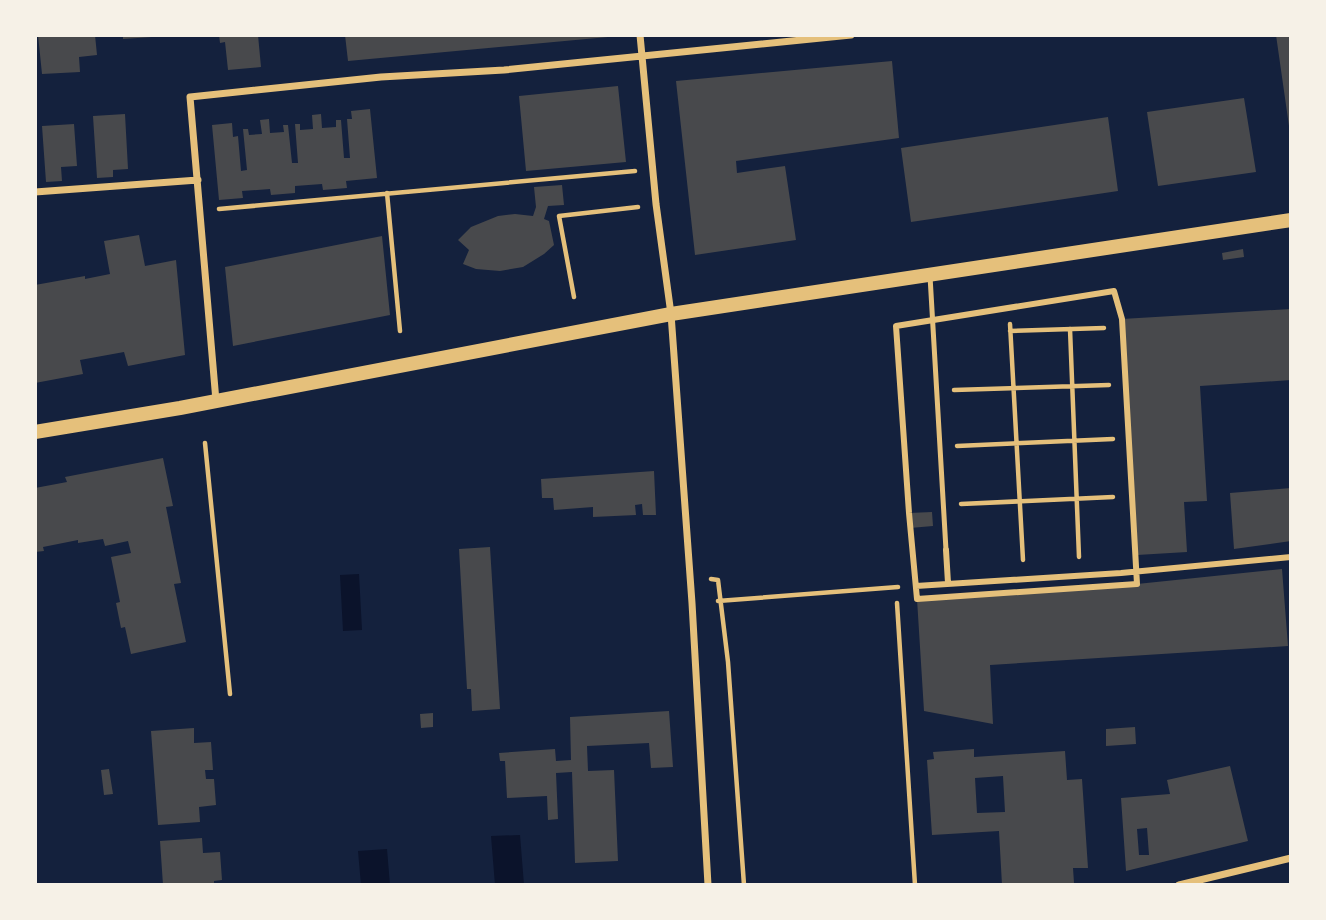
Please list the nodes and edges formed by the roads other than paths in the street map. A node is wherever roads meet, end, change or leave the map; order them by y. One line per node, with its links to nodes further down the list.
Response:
1 (640, 35): 3 (street)
2 (851, 35): 3 (street)
3 (642, 56): 4 (street); 8 (street)
4 (198, 180): 5 (street); 10 (street)
5 (35, 191)
6 (1291, 220): 7 (main road)
7 (930, 276): 8 (main road); 9 (lane)
8 (671, 314): 10 (main road); 18 (street)
9 (932, 321): 12 (lane); 14 (street); 16 (street)
10 (216, 401): 11 (main road)
11 (35, 432)
12 (946, 550): 15 (street)
13 (1291, 557): 14 (street)
14 (1137, 571): 15 (street); 16 (street)
15 (948, 583): 16 (street)
16 (916, 586)
17 (1291, 858): 19 (street)
18 (708, 885)
19 (1179, 885)

